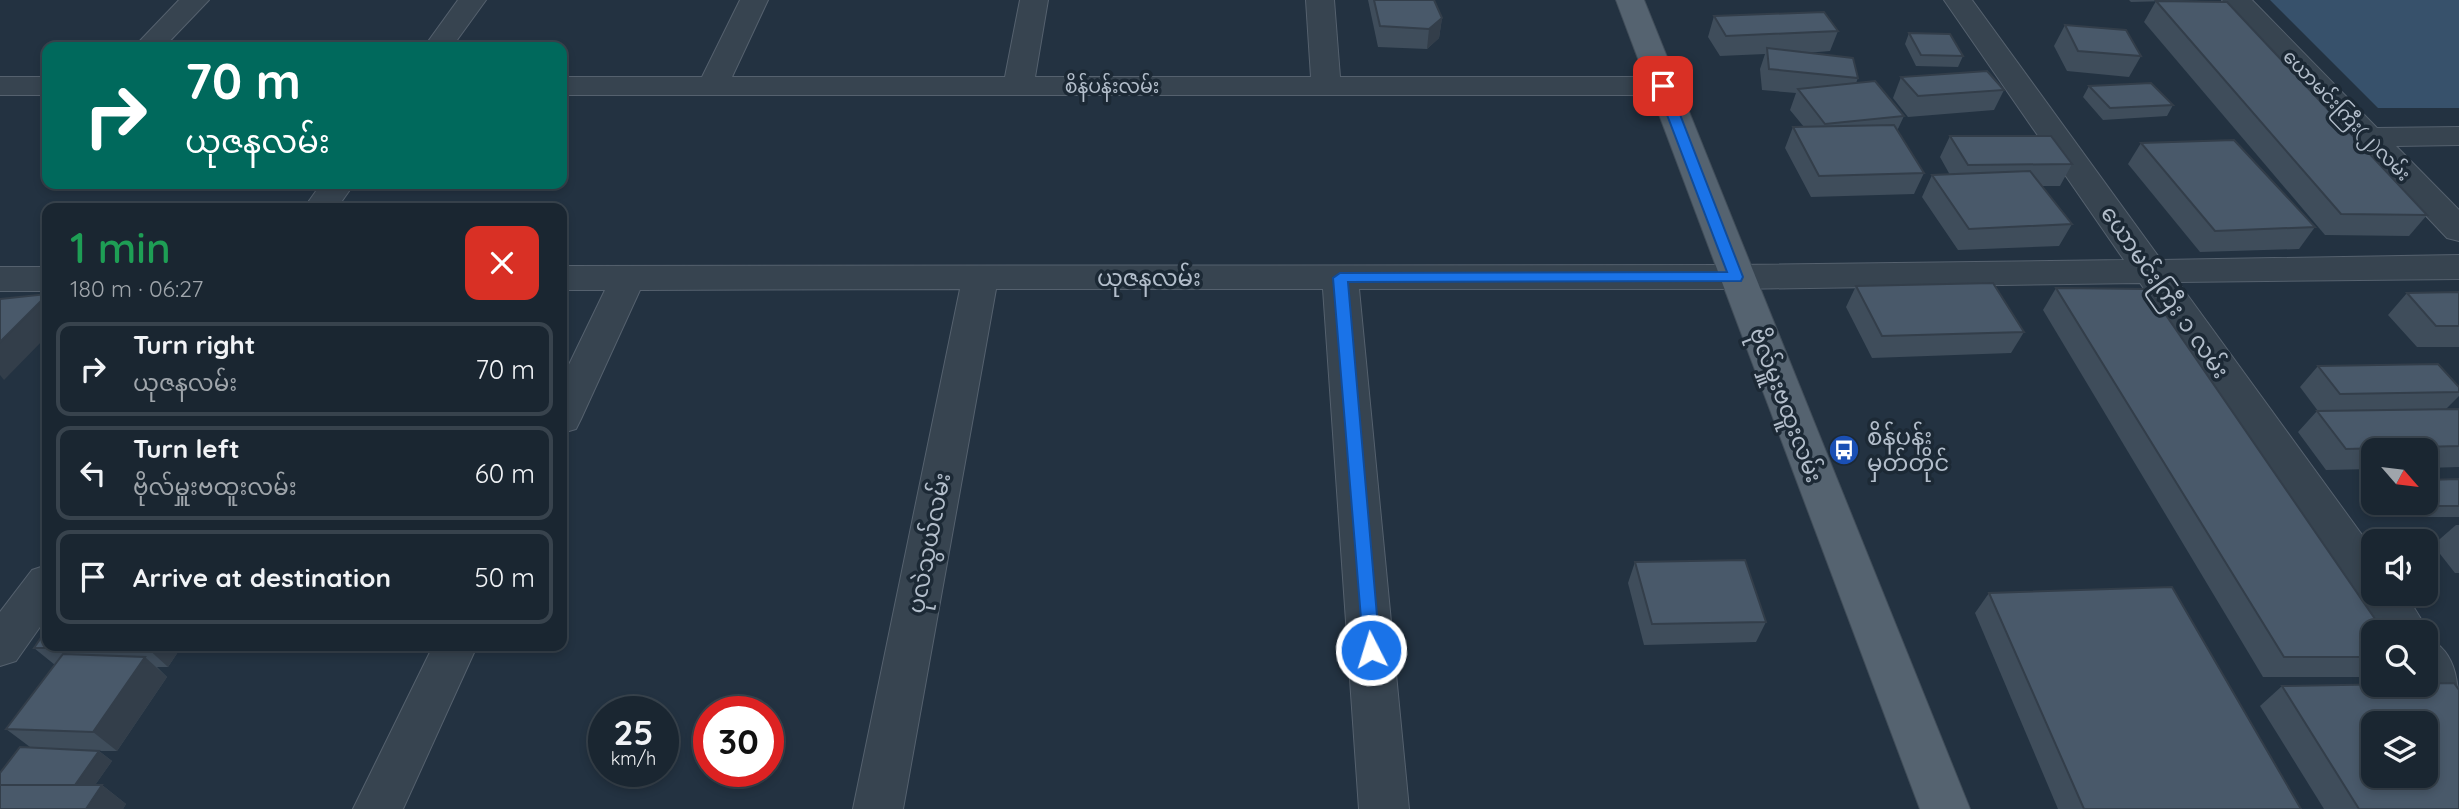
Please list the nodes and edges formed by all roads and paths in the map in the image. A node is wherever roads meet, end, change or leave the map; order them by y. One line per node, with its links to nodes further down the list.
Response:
1 (195, 0): 9 (street)
2 (472, 0): 10 (street)
3 (754, 0): 14 (street)
4 (1034, 0): 15 (street)
5 (1320, 0): 16 (street)
6 (1630, 0): 17 (main road, ဗိုလ်မှူးဗထူးလမ်း)
7 (1958, 0): 22 (street, ယောမင်းကြီး ၁ လမ်း)
8 (2236, 0): 19 (street, ယောမင်းကြီး(၂)လမ်း)
9 (153, 42)
10 (442, 42)
11 (0, 86): 12 (street)
12 (42, 86)
13 (567, 86): 14 (street, စိန်ပန်းလမ်း)
14 (713, 86): 15 (street, စိန်ပန်းလမ်း)
15 (1018, 86): 16 (street, စိန်ပန်းလမ်း)
16 (1326, 86): 17 (street, စိန်ပန်းလမ်း)
17 (1663, 86): 23 (main road, ဗိုလ်မှူးဗထူးလမ်း)
18 (2459, 136): 19 (street)
19 (2368, 137): 20 (street, ယောမင်းကြီး(၂)လမ်း)
20 (2459, 230)
21 (2459, 267): 22 (street, ယုဇနလမ်း)
22 (2151, 271): 23 (street, ယုဇနလမ်း); 31 (street, ယောမင်းကြီး ၁ လမ်း)
23 (1736, 277): 27 (street, ယုဇနလမ်း); 40 (main road, ဗိုလ်မှူးဗထူးလမ်း)
24 (567, 278): 25 (street, ယုဇနလမ်း)
25 (628, 278): 26 (street, ယုဇနလမ်း); 30 (street)
26 (980, 278): 27 (street, ယုဇနလမ်း); 38 (street, ပုလဲသွယ်လမ်း)
27 (1340, 278): 39 (street)
28 (0, 279): 29 (street)
29 (42, 279)
30 (567, 408)
31 (2361, 567)
32 (42, 590): 33 (street)
33 (0, 647)
34 (453, 651): 37 (street)
35 (2438, 674): 36 (street)
36 (2459, 704)
37 (378, 809)
38 (878, 809)
39 (1384, 809)
40 (1945, 809)

